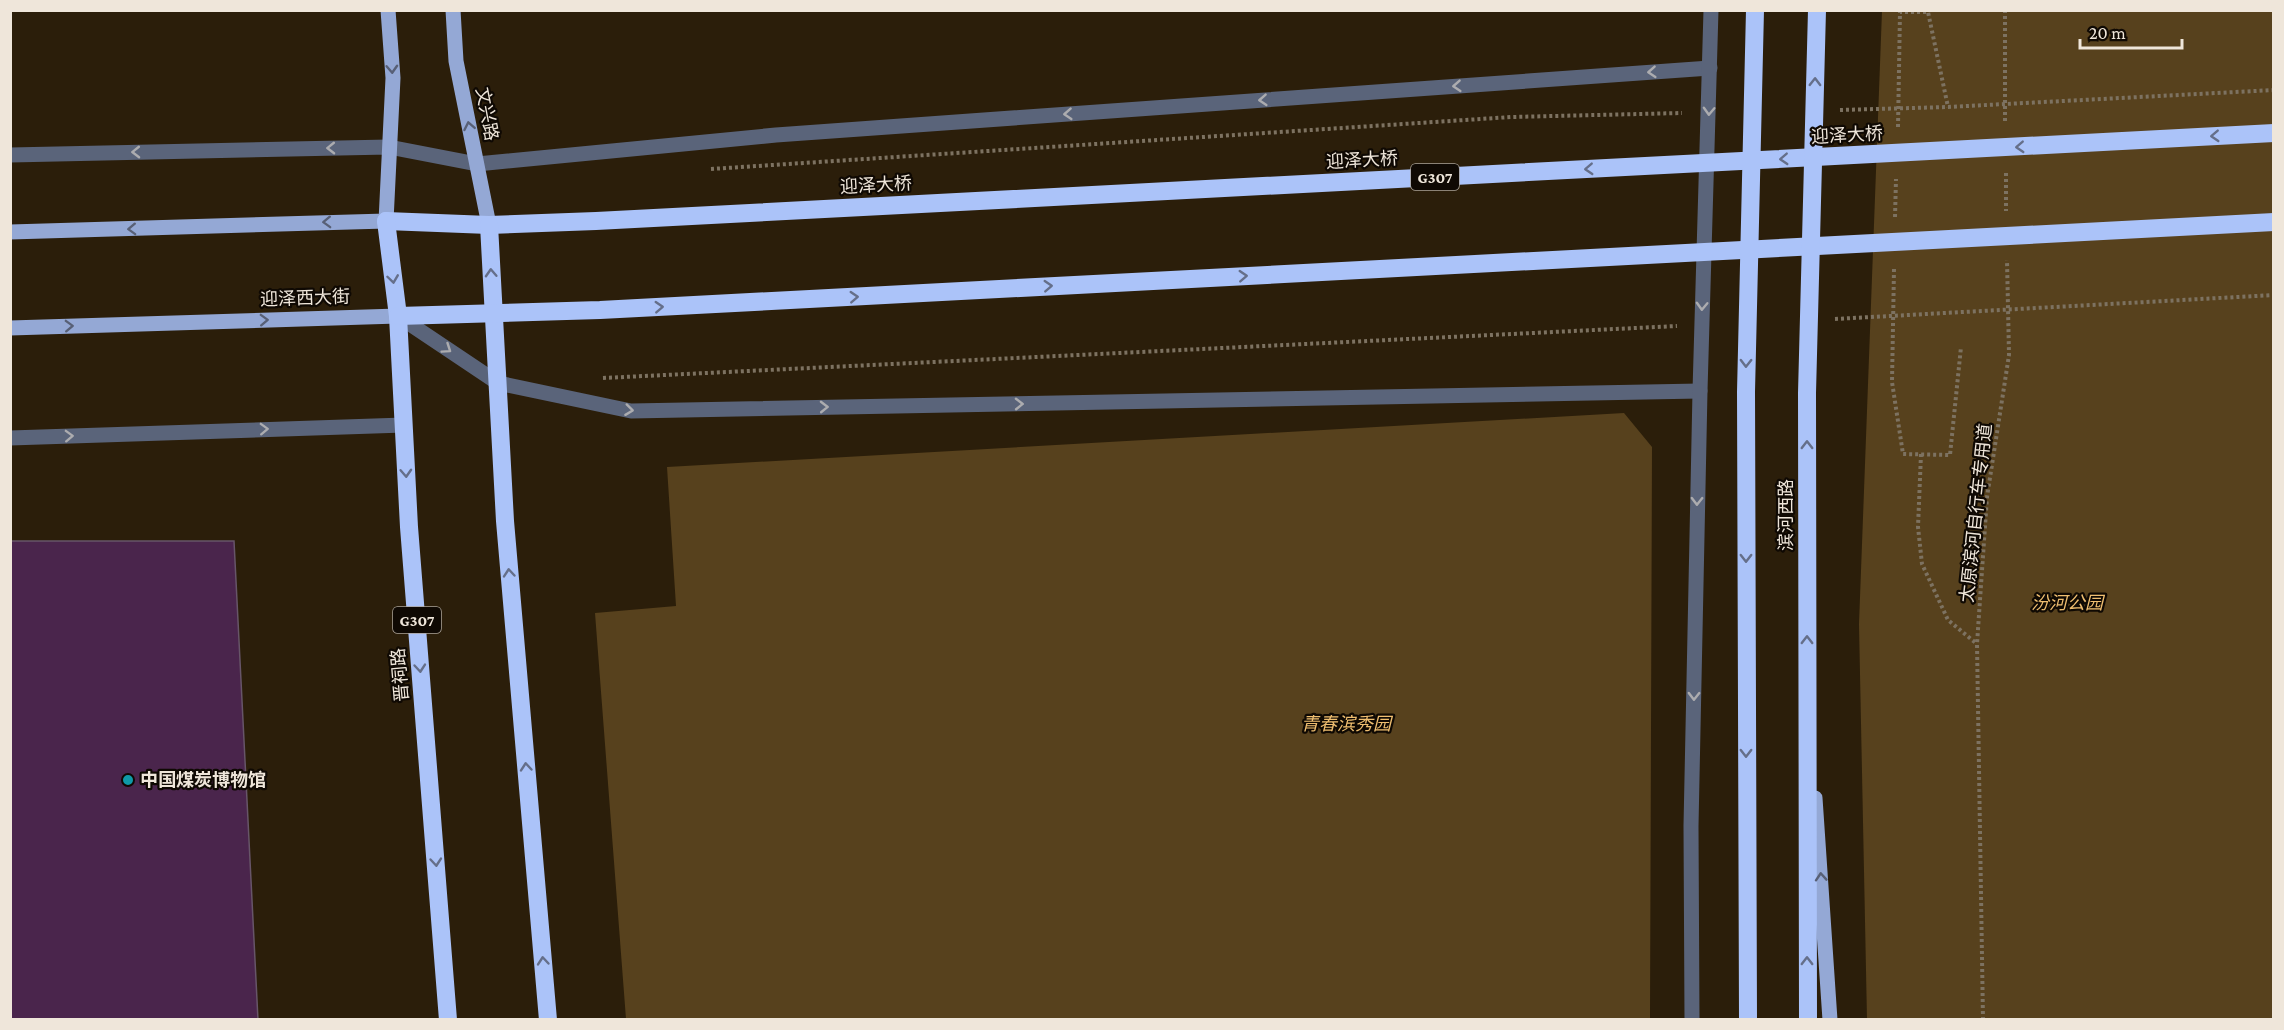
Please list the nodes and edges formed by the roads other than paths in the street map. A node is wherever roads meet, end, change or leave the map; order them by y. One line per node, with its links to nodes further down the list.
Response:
1 (388, 10): 8 (main road, one-way to 8)
2 (453, 10): 10 (main road, 文兴路, one-way to 2)
3 (1711, 10): 6 (street)
4 (1755, 10): 23 (highway, one-way to 23)
5 (1817, 10): 22 (highway, 滨河西路, one-way to 5)
6 (1710, 68): 10 (street, one-way to 10); 19 (street, one-way to 19)
7 (2274, 133): 13 (highway, 迎泽大桥 / G307, one-way to 13)
8 (389, 147): 9 (street, one-way to 9); 10 (street); 11 (main road)
9 (10, 155)
10 (477, 164): 13 (main road, 文兴路)
11 (386, 220): 13 (highway, G307); 14 (main road, one-way to 14); 16 (highway, 晋祠路 / G307, one-way to 16)
12 (2274, 222): 15 (highway, 迎泽西大街, one-way to 12)
13 (489, 225): 15 (highway, one-way to 13)
14 (10, 232)
15 (494, 313): 16 (highway, 迎泽西大街); 18 (highway)
16 (398, 316): 17 (main road, 迎泽西大街, one-way to 16); 18 (street, one-way to 18); 20 (highway, 晋祠路 / G307)
17 (10, 328)
18 (498, 383): 19 (street, one-way to 19); 25 (highway, one-way to 18)
19 (1700, 391): 26 (street, one-way to 26)
20 (404, 425): 21 (street, one-way to 20); 24 (highway, 晋祠路 / G307, one-way to 24)
21 (10, 438)
22 (1807, 669): 29 (highway, 滨河西路, one-way to 22); 30 (main road, one-way to 22)
23 (1746, 908): 27 (main road); 28 (highway)
24 (448, 1020)
25 (548, 1020)
26 (1692, 1020)
27 (1739, 1020)
28 (1748, 1020)
29 (1808, 1020)
30 (1830, 1020)

